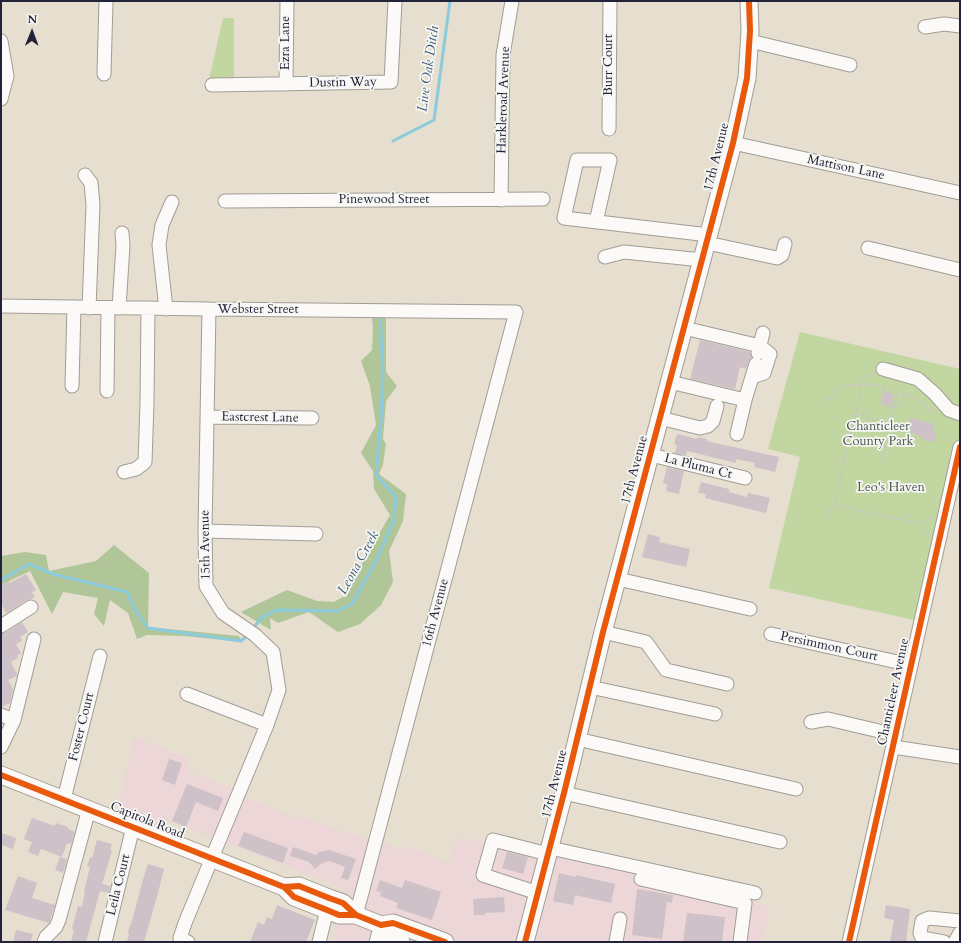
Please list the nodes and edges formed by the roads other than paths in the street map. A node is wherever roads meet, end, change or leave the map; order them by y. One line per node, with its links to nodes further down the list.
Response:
1 (106, 1): 12 (street)
2 (287, 1): 13 (street, Ezra Lane)
3 (395, 1): 13 (street, Dustin Way)
4 (512, 1): 21 (street, Harkleroad Avenue)
5 (610, 1): 16 (street, Burr Court)
6 (749, 1): 10 (main road, 17th Avenue)
7 (960, 26): 8 (street)
8 (925, 27)
9 (1, 41): 15 (street)
10 (750, 41): 11 (street); 17 (main road, 17th Avenue)
11 (850, 65)
12 (104, 74)
13 (286, 84): 14 (street, Dustin Way)
14 (212, 85)
15 (1, 99)
16 (609, 129)
17 (733, 143): 19 (street, Mattison Lane); 26 (main road, 17th Avenue)
18 (85, 175): 34 (street)
19 (960, 193)
20 (543, 199): 21 (street, Pinewood Street)
21 (501, 200): 22 (street, Pinewood Street)
22 (225, 201)
23 (172, 202): 37 (street)
24 (596, 222): 24 (street); 26 (street)
25 (122, 233): 35 (street)
26 (708, 239): 27 (street); 30 (main road, 17th Avenue)
27 (785, 244)
28 (868, 248): 31 (street)
29 (605, 257): 30 (street)
30 (702, 260): 40 (main road, 17th Avenue)
31 (960, 270)
32 (1, 306): 33 (street, Webster Street)
33 (74, 307): 34 (street, Webster Street); 46 (street)
34 (89, 308): 35 (street, Webster Street)
35 (114, 308): 36 (street, Webster Street); 47 (street)
36 (148, 308): 37 (street, Webster Street); 57 (street)
37 (166, 309): 38 (street, Webster Street)
38 (209, 309): 39 (street, Webster Street); 51 (street, 15th Avenue)
39 (516, 312): 96 (street, 16th Avenue)
40 (684, 328): 42 (street); 45 (main road, 17th Avenue)
41 (763, 333): 42 (street)
42 (758, 355): 44 (street); 44 (street)
43 (883, 369): 50 (street)
44 (752, 377): 48 (street)
45 (670, 382): 48 (street); 53 (main road, 17th Avenue)
46 (72, 386)
47 (107, 391)
48 (745, 400): 54 (street)
49 (717, 406): 53 (street)
50 (960, 414)
51 (208, 417): 52 (street, Eastcrest Lane); 59 (street, 15th Avenue)
52 (312, 418)
53 (660, 418): 56 (main road, 17th Avenue)
54 (737, 434)
55 (960, 447): 69 (street, Chanticleer Avenue)
56 (650, 455): 58 (street, La Pluma Ct); 61 (main road, 17th Avenue)
57 (124, 472)
58 (745, 478)
59 (205, 531): 60 (street); 77 (street, 15th Avenue)
60 (316, 534)
61 (618, 579): 63 (street); 65 (main road, 17th Avenue)
62 (31, 607): 64 (street)
63 (750, 609)
64 (1, 626)
65 (603, 632): 70 (street); 71 (main road, 17th Avenue)
66 (771, 634): 69 (street, Persimmon Court)
67 (34, 638): 75 (street)
68 (100, 656): 85 (street, Foster Court)
69 (912, 665): 79 (street, Chanticleer Avenue)
70 (727, 684)
71 (590, 687): 73 (street); 78 (main road, 17th Avenue)
72 (187, 694): 77 (street)
73 (715, 714)
74 (1, 715): 75 (street)
75 (14, 720): 80 (street)
76 (811, 722): 79 (street)
77 (267, 725): 90 (street, 15th Avenue)
78 (577, 739): 83 (street); 84 (main road, 17th Avenue)
79 (895, 741): 81 (street); 111 (street, Chanticleer Avenue)
80 (1, 747)
81 (960, 757)
82 (1, 775): 85 (main road, Capitola Road)
83 (796, 789)
84 (564, 793): 88 (street); 89 (main road, 17th Avenue)
85 (64, 799): 86 (main road, Capitola Road)
86 (89, 809): 87 (main road, Capitola Road); 102 (street)
87 (133, 827): 90 (main road, Capitola Road); 103 (street, Leila Court)
88 (780, 842)
89 (549, 851): 93 (main road, 17th Avenue); 93 (street); 94 (street)
90 (212, 858): 92 (main road, Capitola Road); 101 (street, 15th Avenue)
91 (641, 879): 110 (street)
92 (284, 887): 95 (main road, Capitola Road); 96 (main road, Capitola Road)
93 (538, 892): 108 (main road, 17th Avenue)
94 (755, 893)
95 (327, 910): 96 (main road, Capitola Road); 104 (street)
96 (356, 915): 99 (main road, Capitola Road)
97 (620, 919): 109 (street)
98 (960, 921): 112 (street)
99 (381, 925): 105 (street); 106 (main road, Capitola Road); 107 (main road, Capitola Road)
100 (960, 933): 113 (street)
101 (180, 941)
102 (44, 942)
103 (105, 942)
104 (319, 942)
105 (376, 942)
106 (401, 942)
107 (445, 942)
108 (525, 942)
109 (616, 942)
110 (740, 942)
111 (850, 942)
112 (944, 942)
113 (956, 942)

